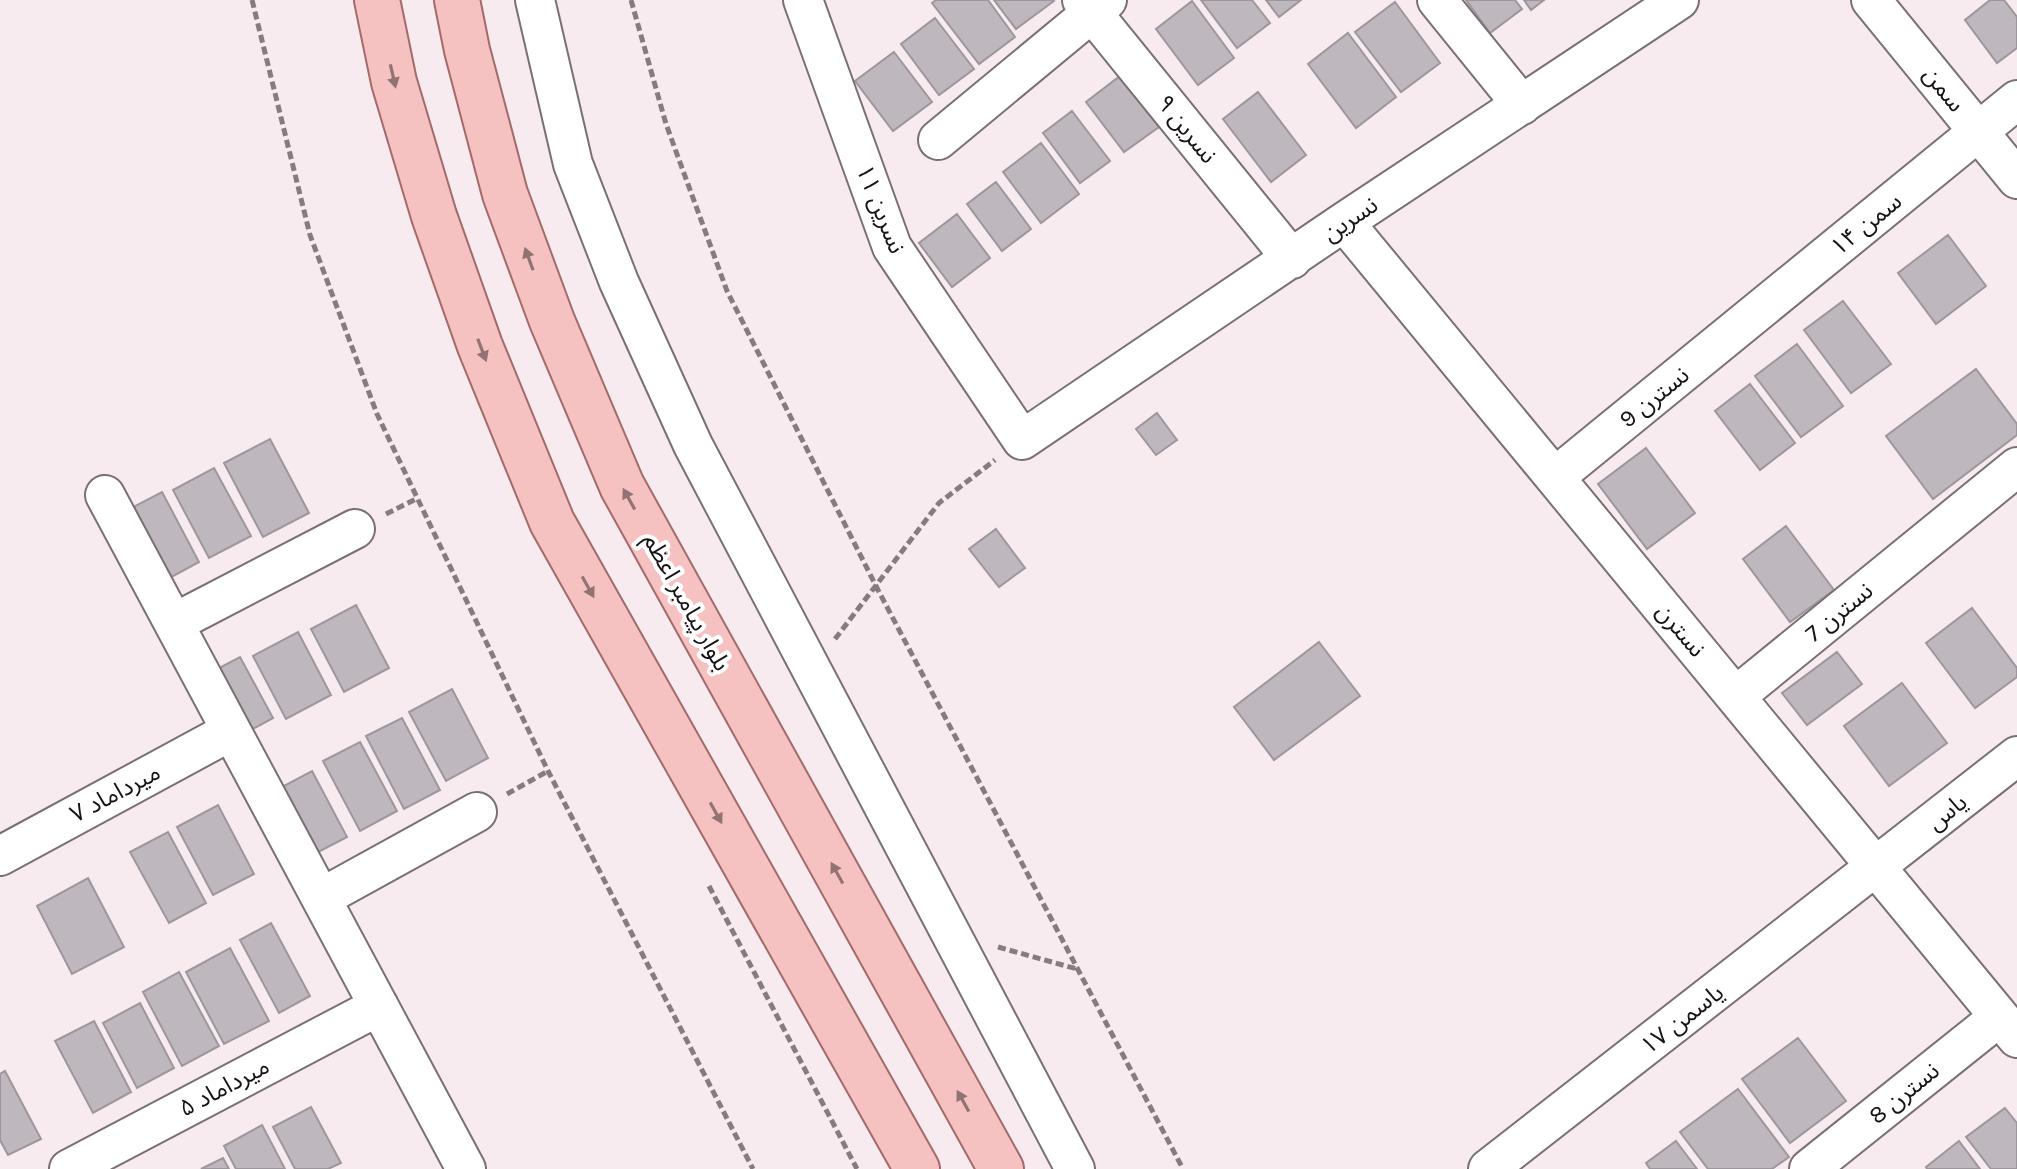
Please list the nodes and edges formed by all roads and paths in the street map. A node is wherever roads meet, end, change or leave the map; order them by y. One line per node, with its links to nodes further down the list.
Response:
1 (252, 0): 30 (path)
2 (377, 0): 42 (main road, one-way to 42)
3 (457, 0): 43 (main road, بلوار پیامبر اعظم, one-way to 3)
4 (535, 0): 26 (street)
5 (631, 0): 24 (path)
6 (803, 0): 19 (street, نسرین ۱۱)
7 (1437, 0): 12 (street)
8 (1679, 0): 12 (street, نسرین)
9 (1871, 0): 13 (street, سمن)
10 (1093, 4): 14 (street); 17 (street, نسرین ۹)
11 (2017, 100): 13 (street, سمن ۱۴)
12 (1522, 105): 16 (street, نسرین)
13 (1978, 131): 15 (street, سمن); 18 (street, سمن ۱۴)
14 (938, 140)
15 (2017, 179)
16 (1344, 222): 17 (street, نسرین); 21 (street, نسترن)
17 (1292, 259): 19 (street, نسرین)
18 (1753, 316): 21 (street, نسترن 9)
19 (1022, 440): 24 (path)
20 (2017, 467): 27 (street, نسترن 7)
21 (1555, 477): 27 (street, نسترن)
22 (105, 495): 25 (street)
23 (355, 529): 25 (street)
24 (877, 588): 26 (path); 36 (path)
25 (174, 623): 28 (street)
26 (811, 669): 35 (street)
27 (1736, 696): 33 (street, نسترن)
28 (231, 731): 32 (street, میرداماد ۷); 34 (street)
29 (2017, 756): 33 (street, یاس)
30 (548, 771): 31 (path); 41 (path)
31 (477, 812): 34 (street)
32 (0, 856)
33 (1877, 868): 38 (street, نسترن); 46 (street, یاسمن ۱۷)
34 (321, 898): 37 (street)
35 (950, 934): 36 (path); 44 (street)
36 (1078, 969): 45 (path)
37 (379, 1006): 39 (street, میرداماد ۵); 40 (street)
38 (2008, 1028): 47 (street, نسترن 8)
39 (69, 1169)
40 (466, 1169)
41 (753, 1169)
42 (917, 1169)
43 (1001, 1169)
44 (1075, 1169)
45 (1183, 1169)
46 (1488, 1169)
47 (1809, 1169)

